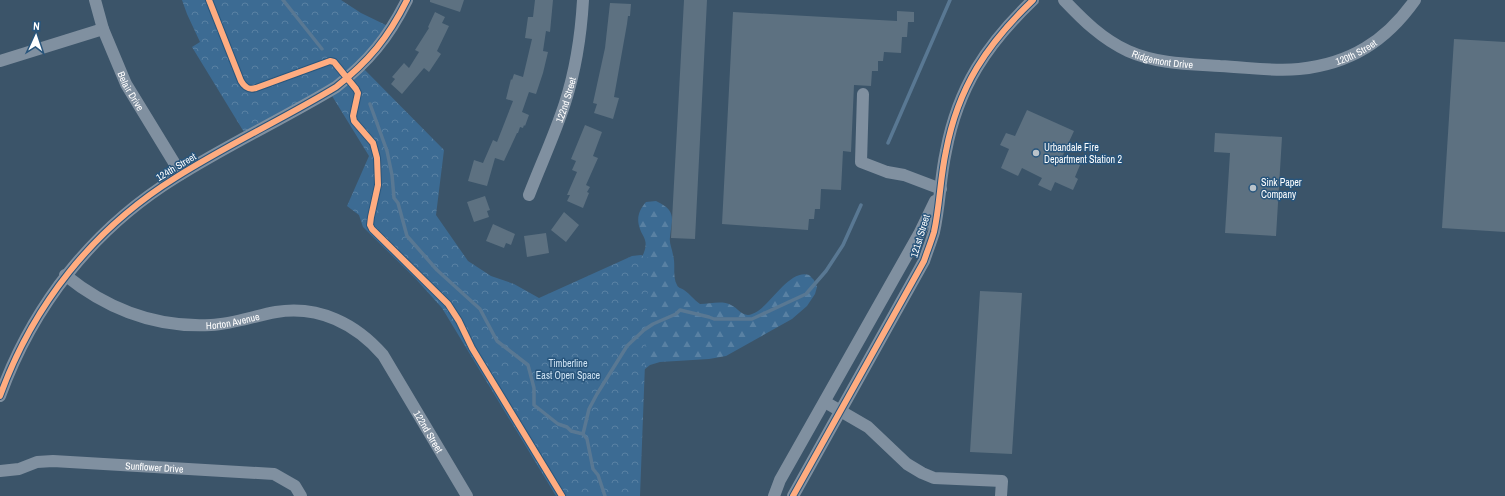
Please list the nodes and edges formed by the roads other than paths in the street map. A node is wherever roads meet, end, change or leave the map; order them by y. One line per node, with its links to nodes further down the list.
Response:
1 (95, 0): 7 (street, Belair Drive)
2 (407, 0): 11 (street, 124th Street)
3 (583, 0): 13 (street, 122nd Street)
4 (1033, 0): 12 (street, 121st Street)
5 (1064, 0): 9 (street, Ridgemont Drive)
6 (1415, 0): 9 (street, 120th Street)
7 (103, 29): 8 (street); 11 (street, Belair Drive)
8 (0, 61)
9 (1280, 69)
10 (863, 94): 12 (street)
11 (181, 174): 14 (street, 124th Street)
12 (941, 189): 17 (street, 121st Street); 18 (street, 121st Street)
13 (529, 195)
14 (65, 275): 15 (street, Horton Avenue); 16 (street, 124th Street)
15 (391, 367): 21 (street, 122nd Street)
16 (0, 396)
17 (825, 402): 18 (street); 22 (street, 121st Street)
18 (841, 412): 23 (street, 121st Street); 24 (street)
19 (0, 471): 20 (street, Sunflower Drive)
20 (301, 496)
21 (467, 496)
22 (774, 496)
23 (793, 496)
24 (1001, 496)

